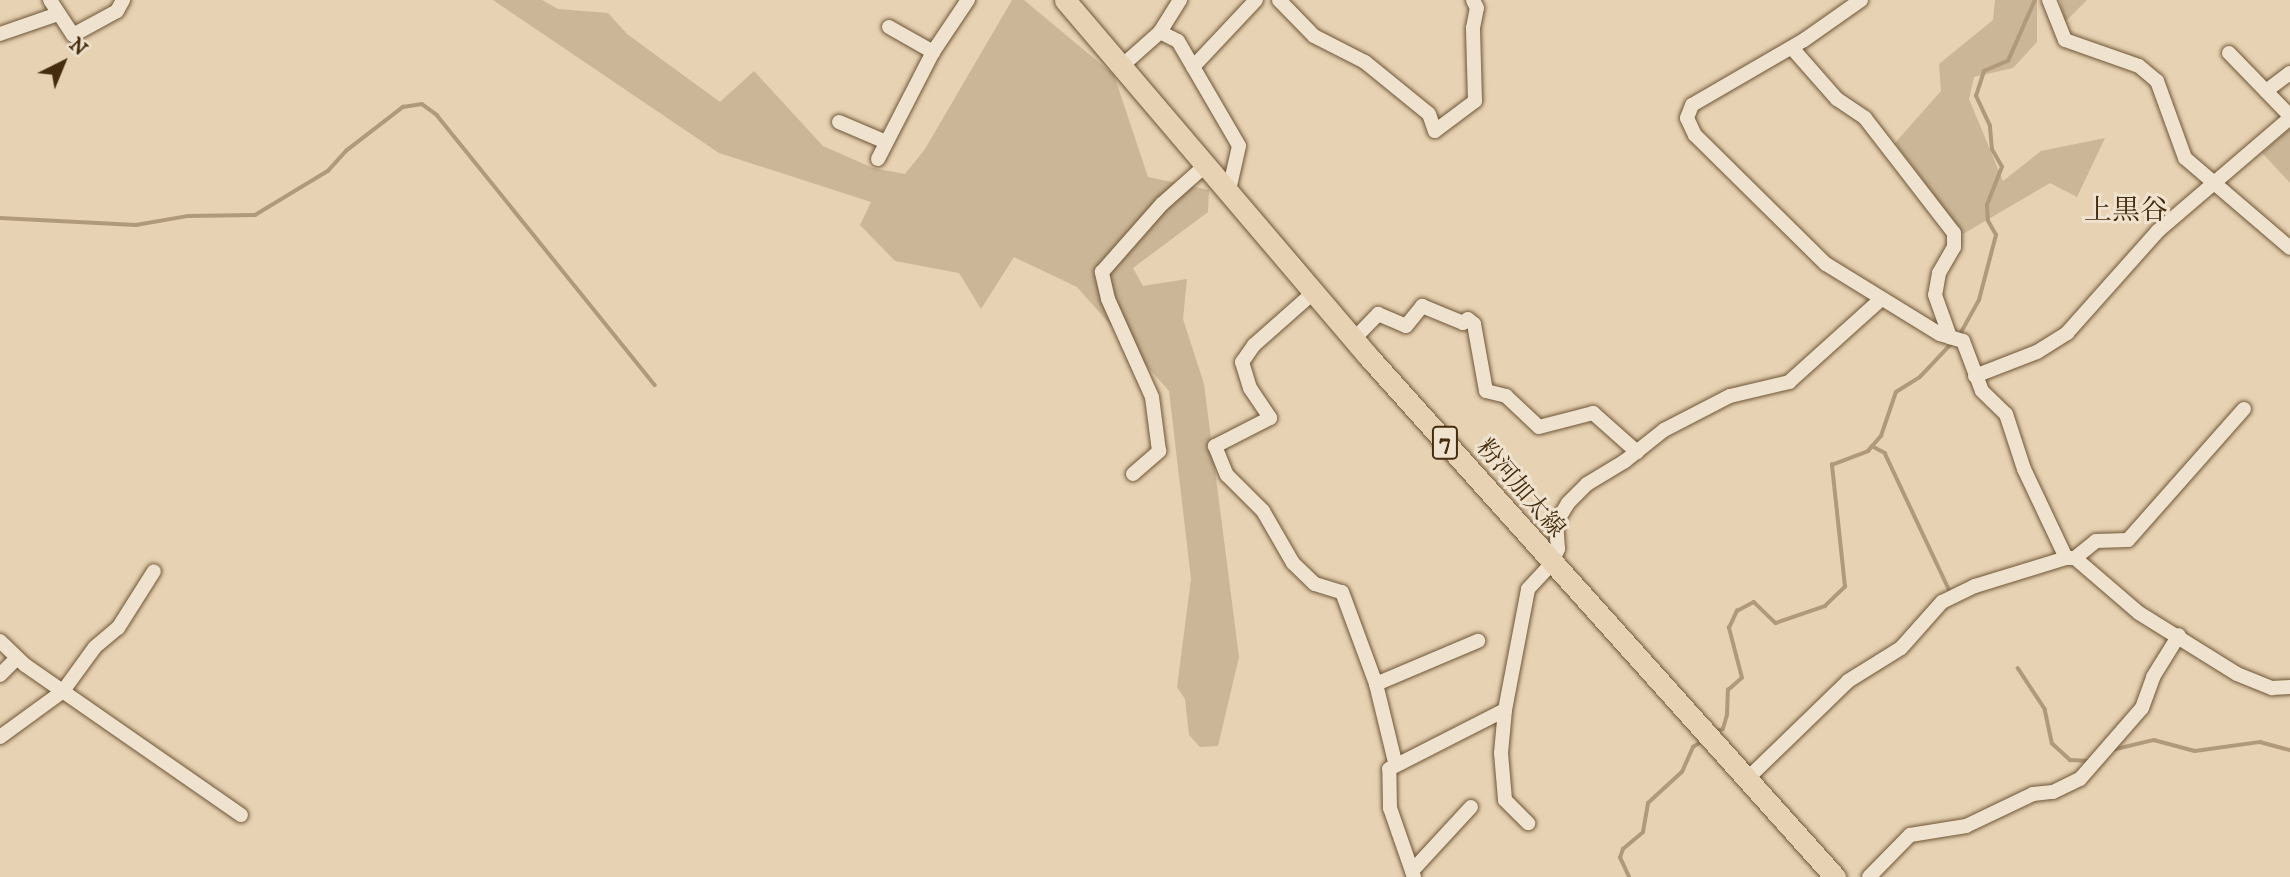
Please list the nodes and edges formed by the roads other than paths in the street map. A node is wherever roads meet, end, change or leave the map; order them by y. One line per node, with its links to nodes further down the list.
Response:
1 (50, 0): 11 (street)
2 (123, 0): 11 (street)
3 (968, 0): 16 (street)
4 (1065, 0): 18 (main road, 粉河加太線 / 7)
5 (1180, 0): 13 (street)
6 (1256, 0): 19 (street)
7 (1279, 0): 8 (street)
8 (1473, 0)
9 (1861, 0): 15 (street)
10 (2049, 0): 27 (street)
11 (58, 14): 14 (street)
12 (889, 27): 16 (street)
13 (1160, 32): 18 (street); 19 (street)
14 (0, 34)
15 (1791, 48): 31 (street); 32 (street)
16 (933, 52): 24 (street)
17 (2229, 53): 21 (street)
18 (1123, 65): 26 (main road, 粉河加太線 / 7)
19 (1193, 67): 28 (street)
20 (2290, 73): 21 (street)
21 (2266, 91): 22 (street)
22 (2290, 117): 27 (street)
23 (839, 122): 24 (street)
24 (886, 142): 25 (street)
25 (878, 159)
26 (1206, 165): 28 (main road, 粉河加太線 / 7); 37 (street)
27 (2211, 184): 29 (street); 34 (street)
28 (1229, 190): 30 (main road, 粉河加太線 / 7)
29 (2290, 248)
30 (1314, 292): 33 (main road, 粉河加太線 / 7); 46 (street)
31 (1880, 300): 32 (street); 36 (street)
32 (1950, 337): 34 (street)
33 (1354, 340): 36 (street); 39 (main road, 粉河加太線 / 7)
34 (1975, 376): 38 (street)
35 (2244, 409): 38 (street)
36 (1637, 452): 39 (street)
37 (1133, 474)
38 (2071, 558): 41 (street); 52 (street)
39 (1551, 564): 49 (street); 52 (main road, 粉河加太線 / 7)
40 (154, 571): 48 (street)
41 (2179, 635): 47 (street); 58 (street)
42 (0, 641): 44 (street)
43 (1478, 641): 46 (street)
44 (17, 657): 45 (street); 48 (street)
45 (0, 675)
46 (1376, 684): 51 (street)
47 (2290, 687)
48 (63, 691): 50 (street); 54 (street)
49 (1504, 710): 51 (street); 55 (street)
50 (0, 737)
51 (1395, 762): 56 (street)
52 (1746, 780): 57 (main road, 粉河加太線 / 7)
53 (1472, 807): 56 (street)
54 (241, 815)
55 (1528, 823)
56 (1413, 874)
57 (1835, 877)
58 (1869, 877)

